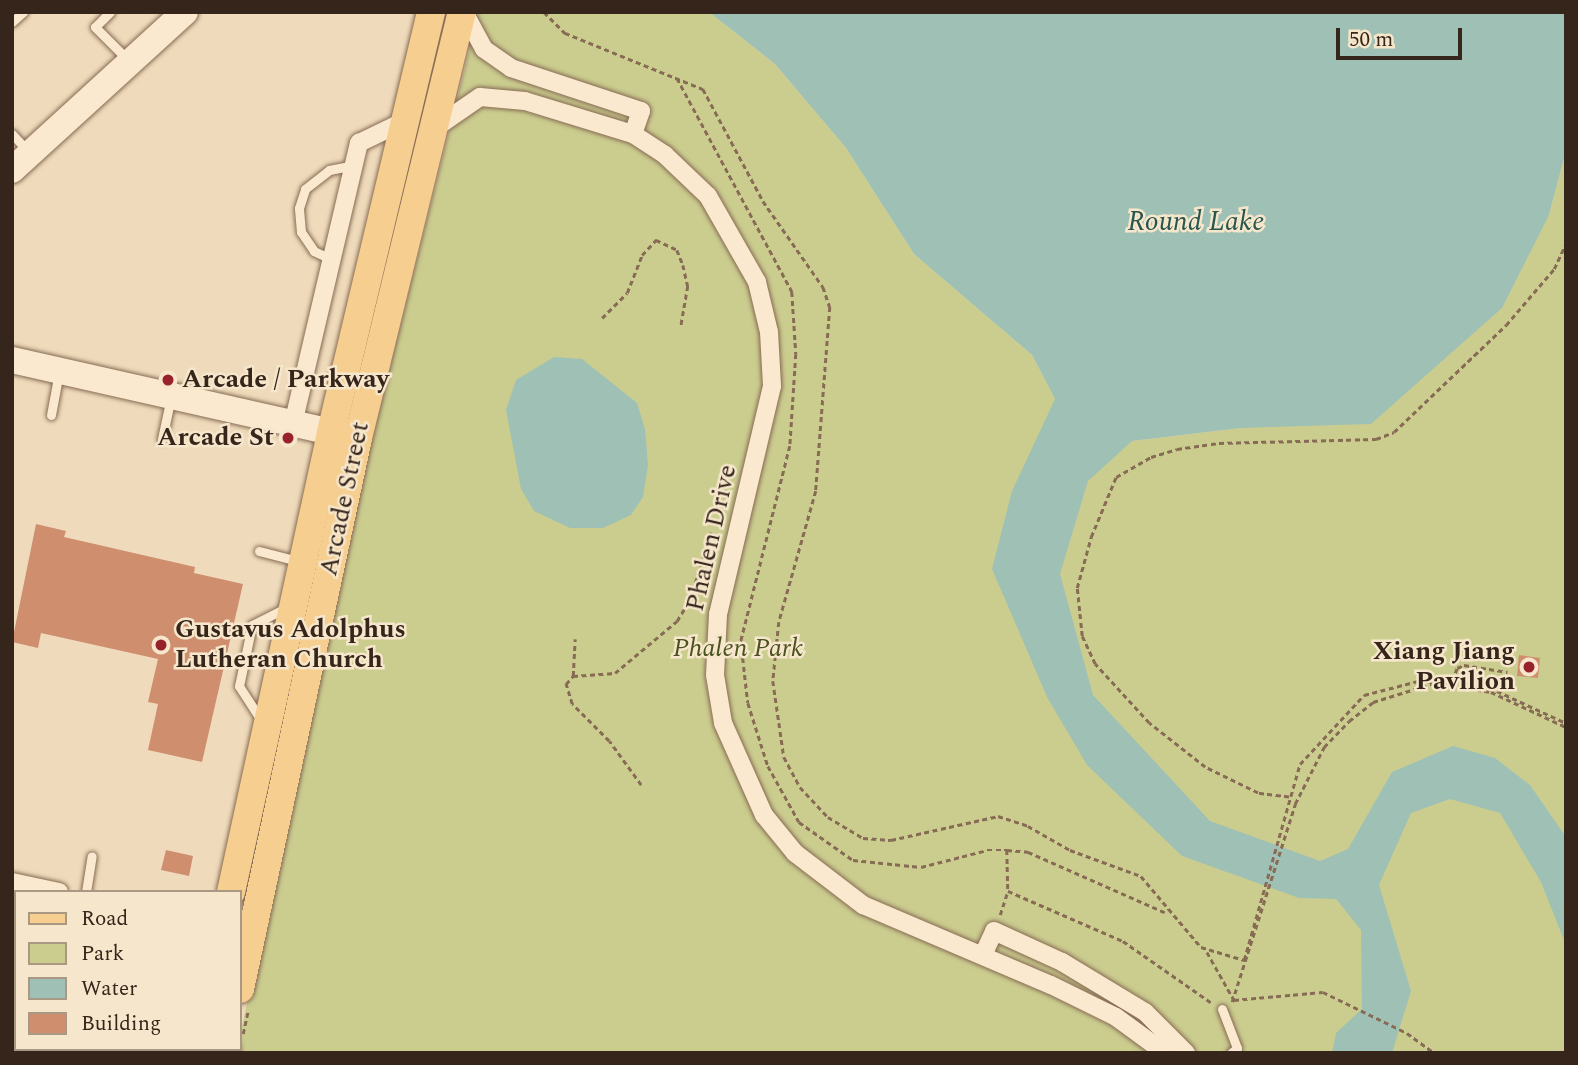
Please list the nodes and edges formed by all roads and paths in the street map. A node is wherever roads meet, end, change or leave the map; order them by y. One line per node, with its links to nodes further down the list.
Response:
1 (23, 12): 7 (lane)
2 (110, 12): 8 (lane)
3 (185, 12): 8 (main road)
4 (431, 12): 14 (main road, Arcade Street)
5 (463, 12): 9 (street); 15 (main road, Arcade Street)
6 (544, 12): 10 (path)
7 (12, 22)
8 (130, 62): 18 (main road)
9 (532, 76): 11 (street); 12 (street)
10 (677, 78): 45 (path); 52 (path)
11 (565, 85): 13 (street); 17 (street)
12 (525, 101): 13 (street, Phalen Drive); 15 (street, Phalen Drive)
13 (559, 110): 17 (street, Phalen Drive)
14 (405, 121): 19 (street); 29 (main road, Arcade Street)
15 (435, 128): 30 (main road, Arcade Street)
16 (12, 134): 18 (lane)
17 (633, 134): 56 (street, Phalen Drive)
18 (21, 162)
19 (354, 165): 21 (street); 21 (lane)
20 (1566, 243): 44 (path)
21 (333, 260): 28 (street)
22 (602, 318): 23 (path)
23 (681, 326)
24 (12, 360): 25 (main road)
25 (59, 371): 26 (main road); 27 (lane)
26 (171, 395): 28 (main road); 31 (lane)
27 (51, 415)
28 (293, 424): 29 (main road)
29 (331, 432): 30 (main road); 34 (main road, Arcade Street)
30 (358, 438): 54 (main road, Arcade Street)
31 (162, 439)
32 (711, 532): 38 (path)
33 (259, 551): 34 (lane)
34 (305, 563): 35 (main road, Arcade Street)
35 (296, 604): 42 (main road, Arcade Street); 42 (lane)
36 (575, 639): 38 (path)
37 (1507, 672): 40 (path)
38 (573, 676): 43 (path)
39 (1418, 681): 40 (path); 44 (path); 57 (path)
40 (1451, 683): 41 (path)
41 (1566, 725)
42 (268, 730): 50 (main road, Arcade Street)
43 (641, 785)
44 (1289, 797): 57 (path)
45 (1007, 850): 51 (path); 52 (path)
46 (92, 856): 49 (lane)
47 (12, 881): 48 (street)
48 (50, 890)
49 (86, 890)
50 (231, 890)
51 (1008, 891): 53 (path); 60 (path)
52 (1168, 914): 55 (path)
53 (994, 931): 56 (street); 62 (street)
54 (246, 933): 58 (main road, Arcade Street)
55 (1206, 950): 57 (path); 59 (path)
56 (983, 955): 61 (street, Phalen Drive)
57 (1244, 960): 59 (path)
58 (242, 970)
59 (1234, 1000): 60 (path); 64 (path)
60 (1222, 1009): 63 (lane)
61 (1165, 1053)
62 (1186, 1053)
63 (1231, 1053)
64 (1435, 1053)

